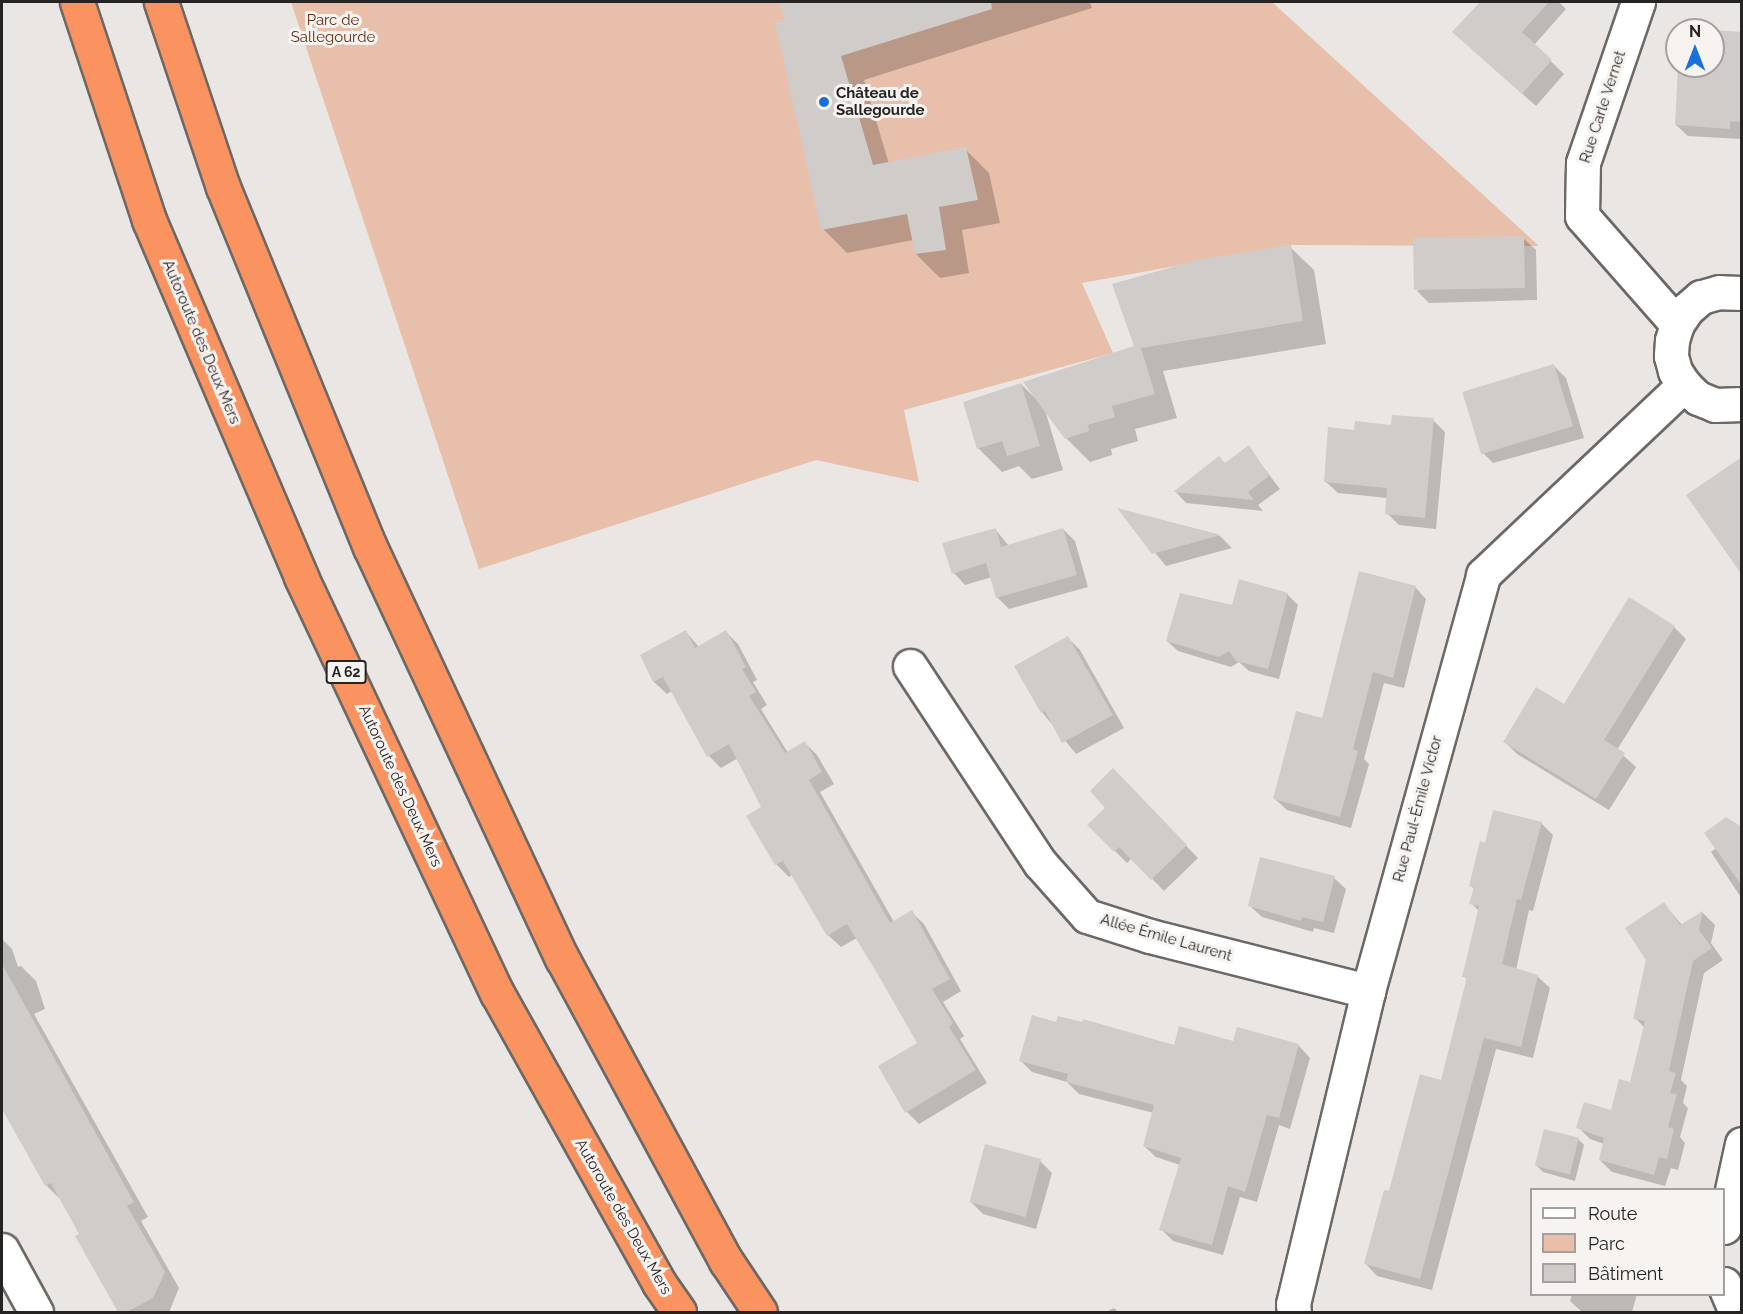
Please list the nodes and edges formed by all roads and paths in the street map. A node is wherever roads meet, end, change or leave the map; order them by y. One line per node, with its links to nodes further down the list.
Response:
1 (77, 2): 15 (highway, Autoroute des Deux Mers / A 62)
2 (161, 2): 16 (highway)
3 (1638, 2): 5 (street, Rue Carle Vernet)
4 (1742, 293): 5 (street)
5 (1677, 324): 6 (street)
6 (1684, 385): 7 (street); 9 (street, Rue Paul-Émile Victor)
7 (1742, 404)
8 (910, 666): 9 (street, Allée Émile Laurent)
9 (1368, 991): 17 (street, Rue Paul-Émile Victor)
10 (1742, 1144): 11 (street)
11 (1725, 1222)
12 (2, 1250): 14 (street)
13 (1725, 1286): 18 (street)
14 (36, 1312)
15 (679, 1312)
16 (760, 1312)
17 (1294, 1312)
18 (1736, 1312)

